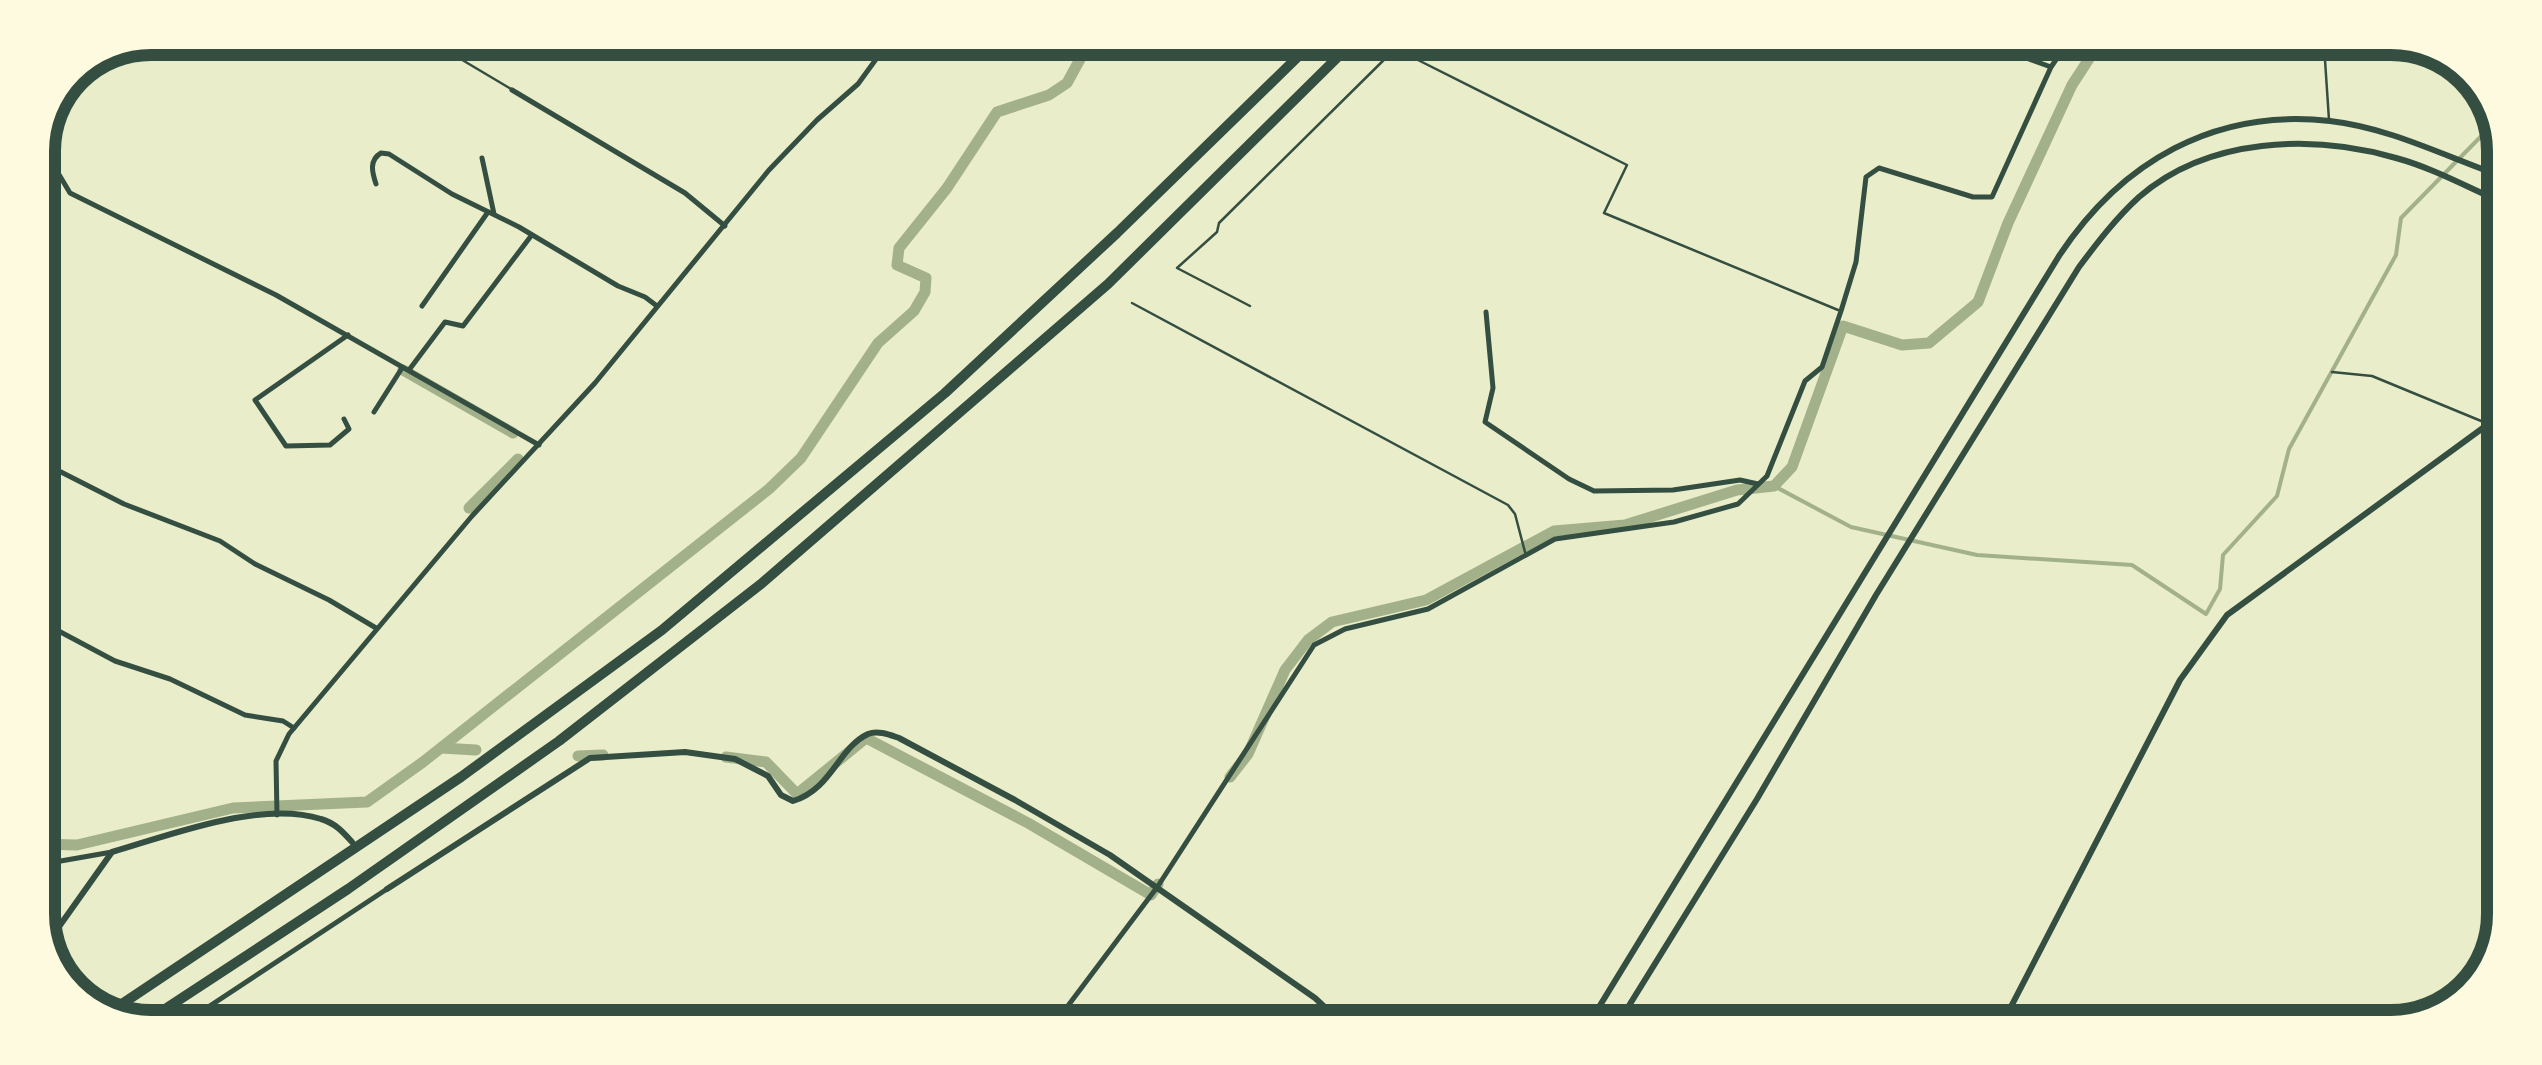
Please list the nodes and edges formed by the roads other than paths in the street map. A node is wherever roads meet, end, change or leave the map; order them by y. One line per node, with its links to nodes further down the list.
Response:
1 (455, 55): 11 (lane)
2 (879, 55): 19 (street)
3 (1300, 55): 48 (highway)
4 (1340, 55): 49 (highway)
5 (1390, 55): 23 (lane)
6 (1411, 55): 26 (lane)
7 (2017, 55): 10 (street)
8 (2059, 55): 10 (street)
9 (2325, 55): 12 (lane)
10 (2051, 68): 26 (street)
11 (512, 90): 19 (street)
12 (2329, 121): 15 (street); 53 (street)
13 (482, 158): 18 (street)
14 (55, 168): 27 (street)
15 (2487, 170)
16 (376, 184): 18 (street)
17 (2487, 195): 54 (street)
18 (491, 213): 20 (street); 22 (street)
19 (725, 226): 24 (street)
20 (532, 236): 24 (street); 28 (street)
21 (1132, 304): 37 (lane)
22 (422, 306)
23 (1250, 306)
24 (658, 307): 34 (street)
25 (1486, 312): 36 (street)
26 (1841, 312): 36 (street)
27 (348, 335): 28 (street); 31 (street)
28 (406, 369): 30 (street); 34 (street)
29 (2332, 372): 32 (lane)
30 (374, 412)
31 (344, 419)
32 (2487, 423)
33 (2487, 425): 55 (street)
34 (539, 445): 38 (street)
35 (55, 470): 38 (street)
36 (1760, 485): 37 (street)
37 (1526, 554): 45 (street)
38 (376, 628): 40 (street)
39 (55, 629): 40 (street)
40 (294, 728): 41 (street)
41 (277, 812): 42 (street); 43 (street)
42 (352, 842)
43 (112, 852): 44 (street); 47 (street)
44 (55, 862)
45 (1158, 886): 46 (street); 51 (street); 52 (street)
46 (386, 890): 50 (street)
47 (57, 930)
48 (121, 1005)
49 (164, 1010)
50 (205, 1010)
51 (1064, 1010)
52 (1328, 1010)
53 (1597, 1010)
54 (1627, 1010)
55 (2009, 1010)

